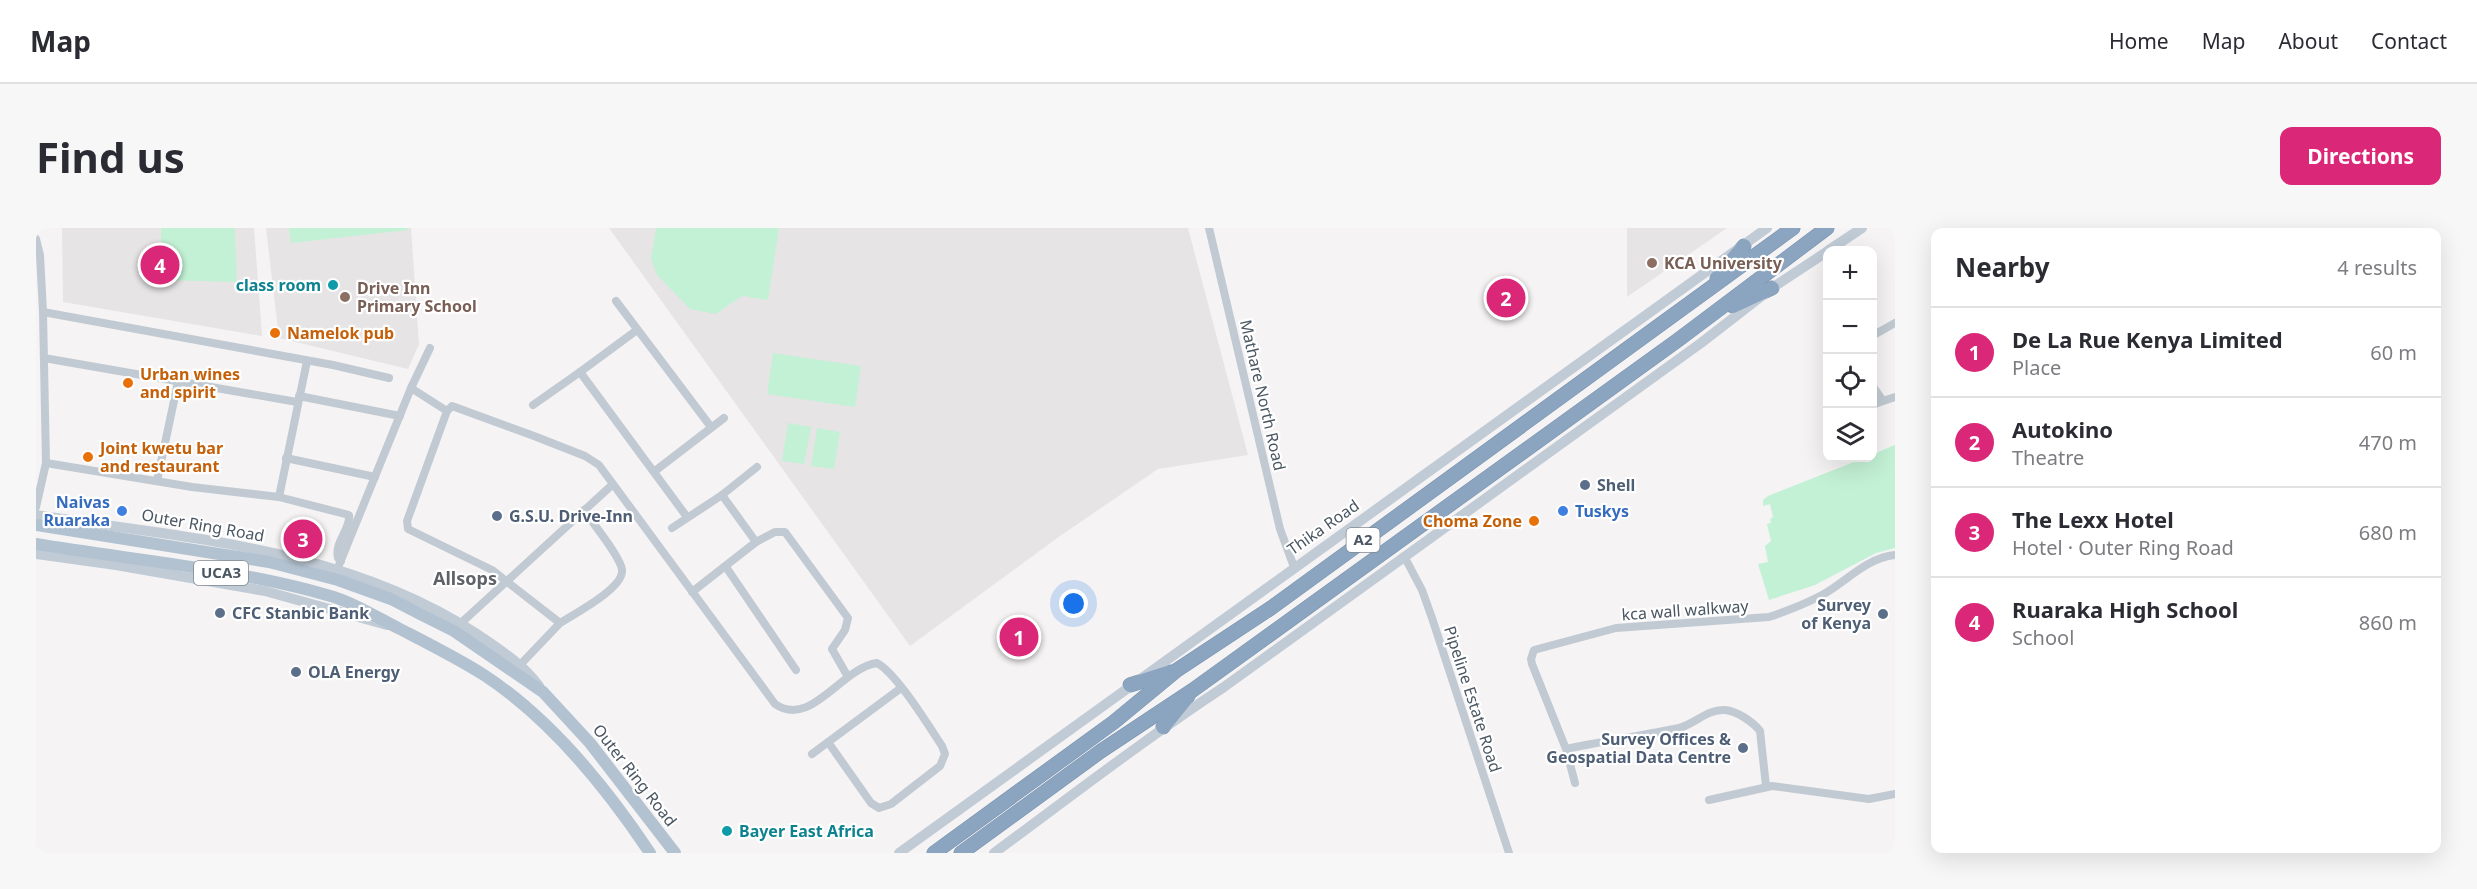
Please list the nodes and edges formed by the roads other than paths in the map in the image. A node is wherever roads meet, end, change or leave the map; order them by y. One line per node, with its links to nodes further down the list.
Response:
1 (1209, 228): 58 (street, Mathare North Road)
2 (1767, 228): 7 (main road, Thika Road)
3 (1793, 228): 12 (highway, Thika Road / A2)
4 (1827, 228): 15 (highway, A2)
5 (1862, 228): 8 (main road)
6 (36, 239): 10 (street)
7 (1744, 246): 12 (highway); 58 (main road, Thika Road)
8 (1835, 246)
9 (1823, 254): 11 (main road)
10 (38, 255): 14 (street)
11 (1772, 288): 15 (highway); 55 (main road)
12 (1705, 294): 66 (highway, Thika Road / A2)
13 (616, 301): 17 (street)
14 (43, 312): 20 (street); 21 (street)
15 (1711, 315): 70 (highway, A2)
16 (1895, 323): 18 (street)
17 (637, 330): 22 (street); 35 (street)
18 (1877, 333)
19 (430, 348): 25 (street)
20 (44, 358): 24 (street); 37 (street)
21 (307, 361): 23 (street); 28 (street)
22 (580, 372): 31 (street); 39 (street)
23 (389, 378)
24 (178, 382): 28 (street); 41 (street)
25 (411, 388): 32 (street); 33 (street)
26 (1877, 392): 29 (street)
27 (1895, 397): 29 (street)
28 (298, 399): 33 (street); 36 (street)
29 (1883, 401): 30 (street)
30 (1877, 403)
31 (533, 405)
32 (447, 411): 42 (street); 59 (street)
33 (400, 416): 40 (street)
34 (724, 418): 35 (street)
35 (711, 427): 39 (street)
36 (286, 458): 40 (street); 44 (street)
37 (46, 463): 41 (street); 45 (street)
38 (757, 467): 43 (street)
39 (655, 471): 48 (street)
40 (375, 477): 56 (street)
41 (157, 481): 44 (street)
42 (612, 484): 46 (street); 60 (street)
43 (722, 495): 48 (street); 51 (street)
44 (279, 497): 56 (street)
45 (36, 507)
46 (584, 510): 59 (street); 61 (street)
47 (36, 515): 56 (main road, Outer Ring Road / UCA3)
48 (687, 517): 50 (street)
49 (36, 525): 71 (main road, Outer Ring Road / UCA3)
50 (672, 528)
51 (756, 542): 57 (street); 67 (street)
52 (36, 544): 63 (main road, Outer Ring Road / UCA3)
53 (36, 554): 63 (main road, Outer Ring Road / UCA3)
54 (1895, 555): 74 (street, kca wall walkway)
55 (1404, 556): 72 (main road); 87 (street, Pipeline Estate Road)
56 (339, 565): 62 (main road, Outer Ring Road / UCA3)
57 (726, 567): 60 (street); 65 (street)
58 (1294, 567): 68 (main road, Thika Road)
59 (506, 580): 61 (street); 62 (street)
60 (692, 592): 67 (street)
61 (560, 623): 64 (street)
62 (461, 624): 64 (main road, Outer Ring Road / UCA3)
63 (399, 628): 80 (main road, Outer Ring Road / UCA3)
64 (520, 665): 71 (main road, Outer Ring Road / UCA3)
65 (796, 670)
66 (1177, 670): 68 (highway); 84 (highway, Thika Road / A2)
67 (848, 677): 69 (street)
68 (1130, 685): 83 (main road, Thika Road)
69 (901, 688): 73 (street); 73 (street)
70 (1193, 690): 72 (highway); 85 (highway, A2)
71 (543, 692): 82 (main road, Outer Ring Road / UCA3)
72 (1163, 727): 86 (main road)
73 (828, 742): 75 (street)
74 (1566, 749): 76 (street, kca wall walkway); 77 (street)
75 (812, 754)
76 (1575, 783)
77 (1766, 786): 78 (street); 79 (street)
78 (1895, 794)
79 (1709, 800)
80 (642, 847): 81 (main road, Outer Ring Road / UCA3)
81 (650, 853)
82 (675, 853)
83 (899, 853)
84 (934, 853)
85 (961, 853)
86 (994, 853)
87 (1509, 853)

